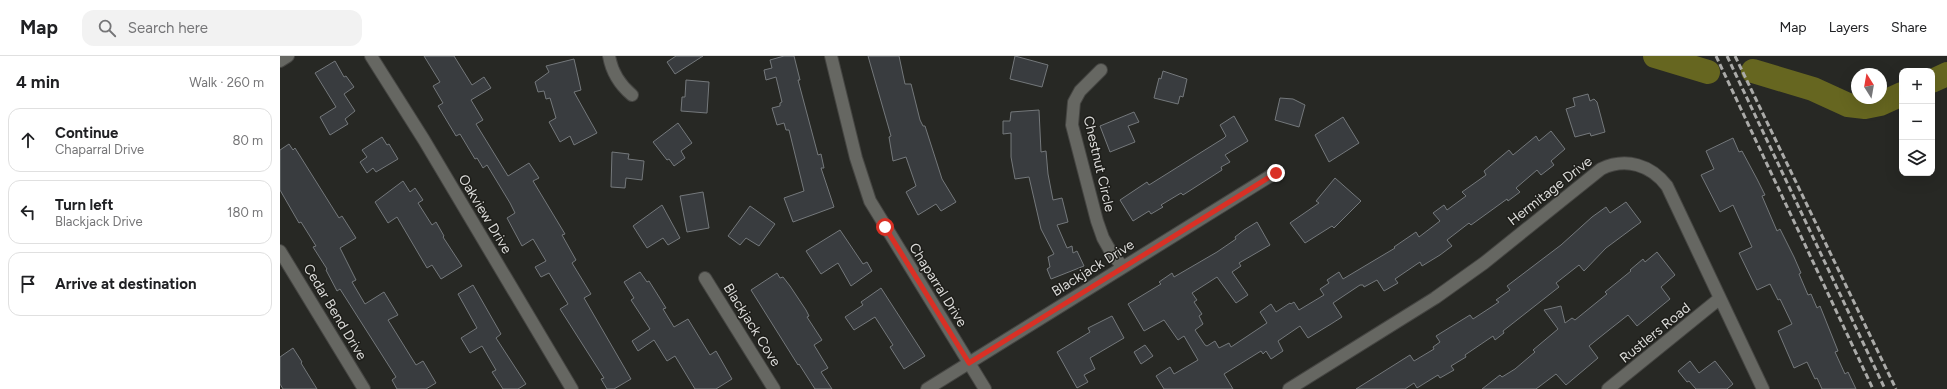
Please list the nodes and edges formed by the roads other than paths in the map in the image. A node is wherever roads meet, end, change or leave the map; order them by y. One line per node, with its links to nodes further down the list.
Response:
1 (288, 56): 5 (street)
2 (371, 56): 16 (street, Oakview Drive)
3 (609, 56): 7 (street)
4 (831, 56): 14 (street, Chaparral Drive)
5 (280, 61)
6 (1101, 70): 10 (street, Chestnut Circle)
7 (632, 96)
8 (1276, 173): 10 (street, Blackjack Drive)
9 (280, 251): 11 (street, Cedar Bend Drive)
10 (1123, 267): 14 (street, Blackjack Drive)
11 (285, 270): 15 (street, Cedar Bend Drive)
12 (704, 278): 17 (street, Blackjack Cove)
13 (1719, 300): 20 (street, Hermitage Drive); 21 (street, Rustlers Road); 22 (street, Hermitage Drive)
14 (969, 363): 18 (street, Blackjack Drive); 19 (street, Chaparral Drive)
15 (364, 389)
16 (572, 389)
17 (774, 389)
18 (927, 389)
19 (985, 389)
20 (1288, 389)
21 (1608, 389)
22 (1763, 389)

